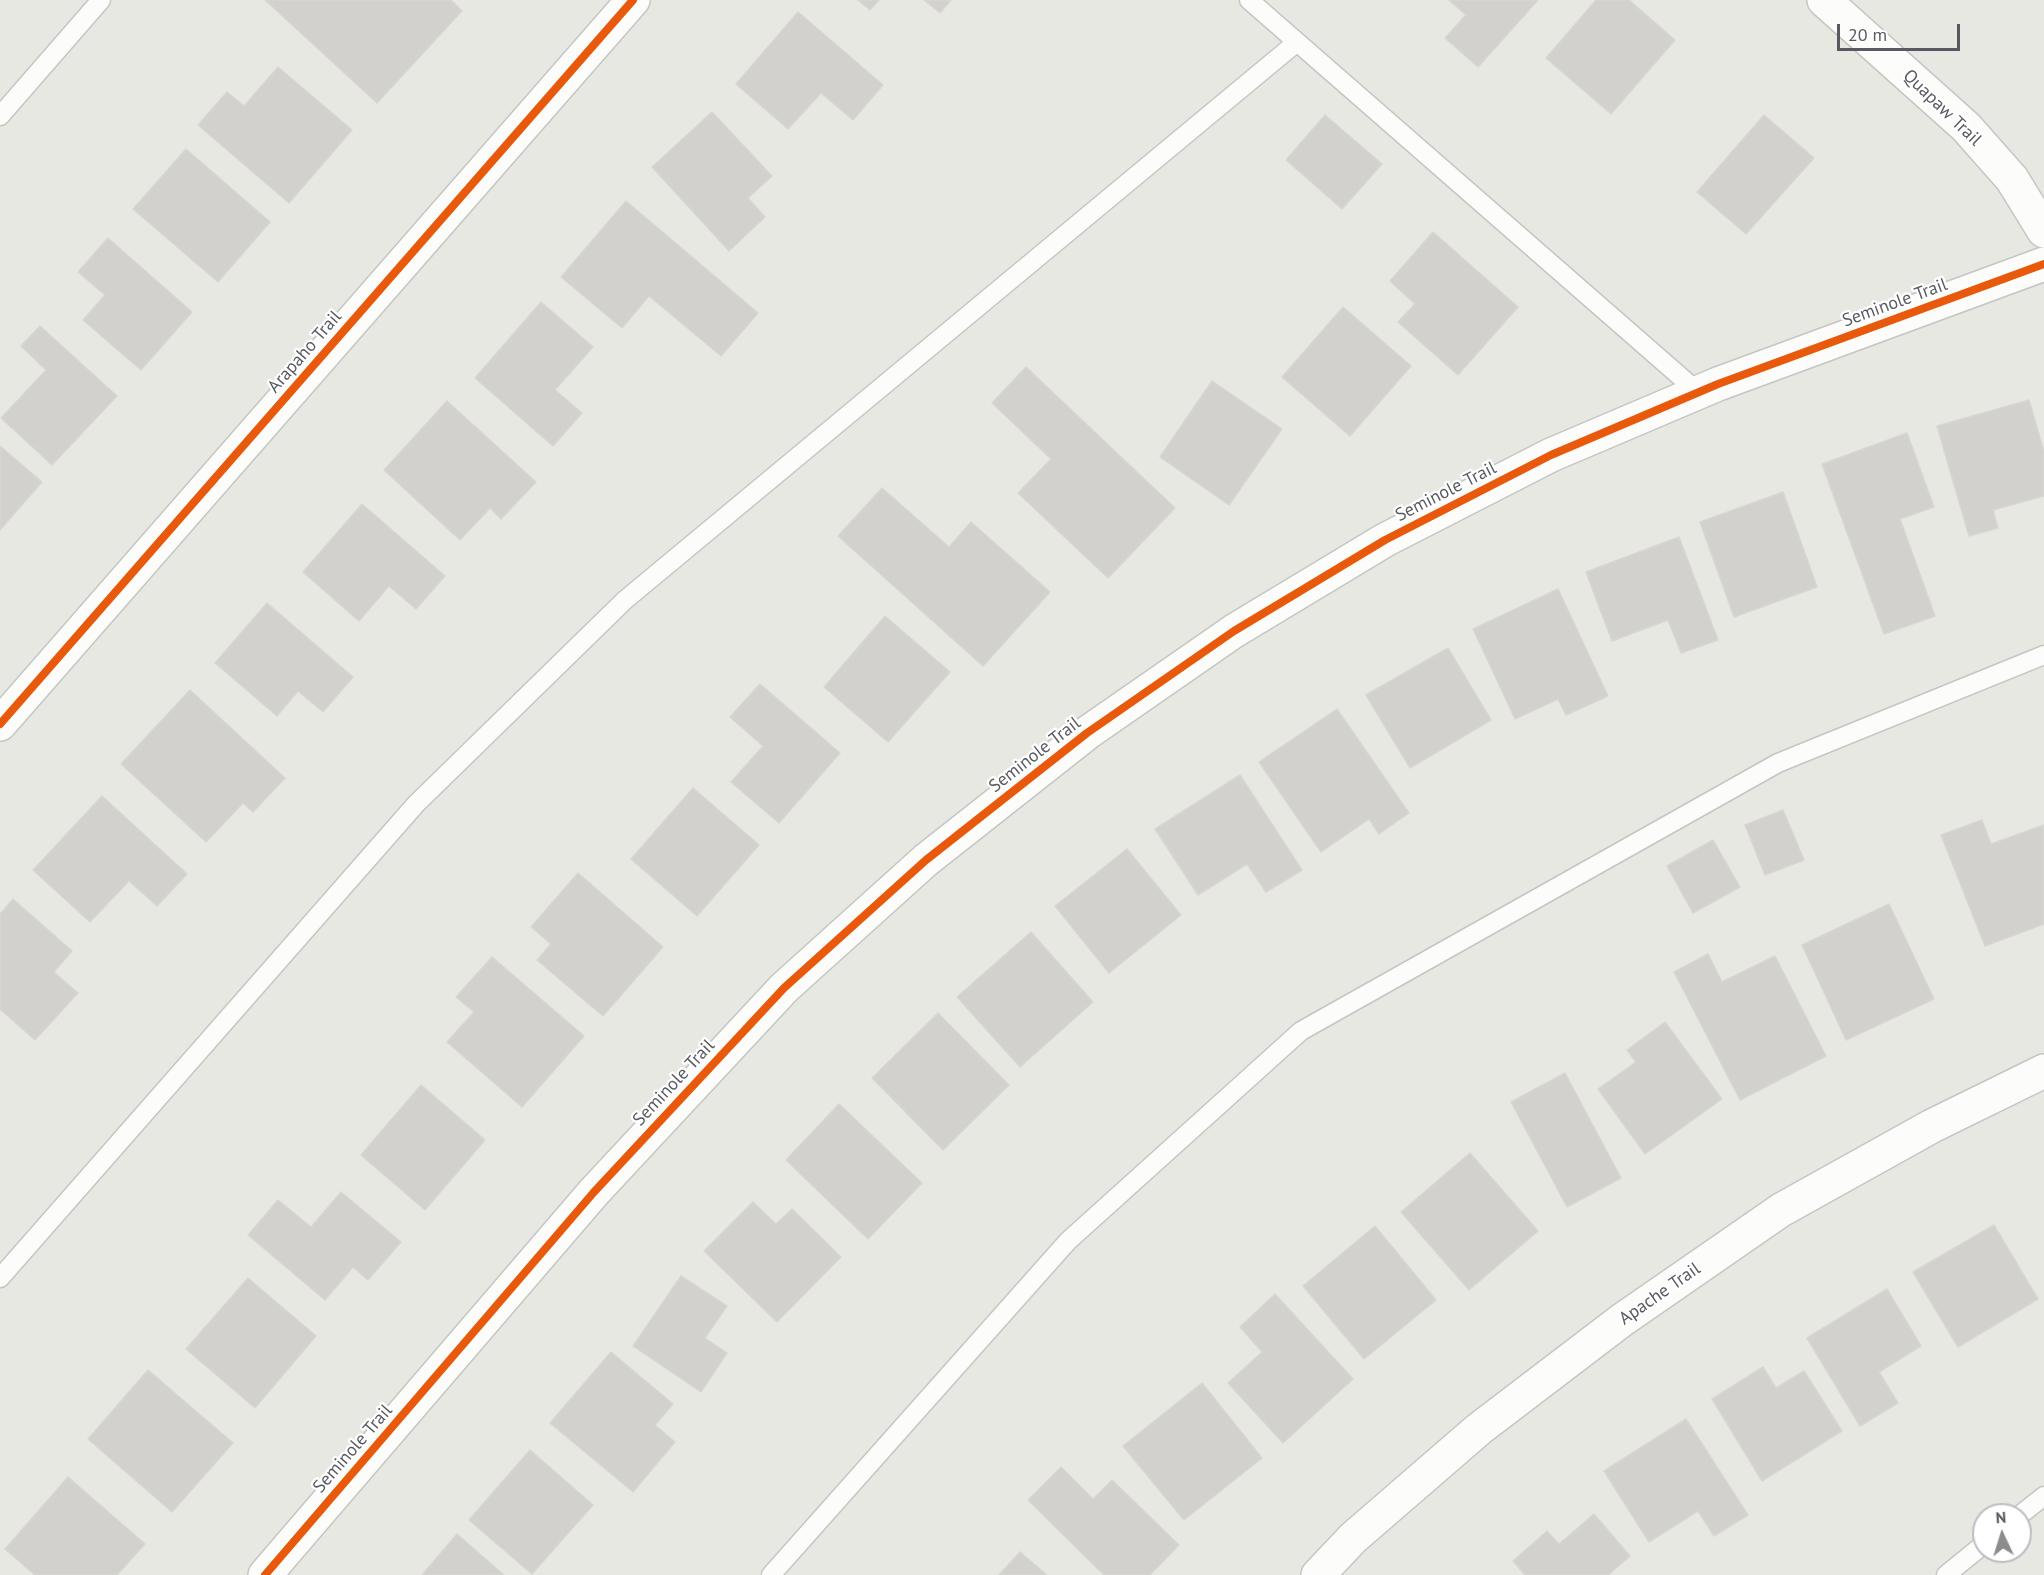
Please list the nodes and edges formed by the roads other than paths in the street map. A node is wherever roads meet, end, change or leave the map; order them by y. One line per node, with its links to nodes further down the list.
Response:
1 (101, 0): 6 (lane)
2 (633, 0): 11 (street, Arapaho Trail)
3 (1249, 0): 5 (lane)
4 (1824, 0): 7 (street, Quapaw Trail)
5 (1297, 42): 9 (lane); 13 (lane)
6 (0, 117)
7 (2044, 231)
8 (2044, 264): 9 (street, Seminole Trail)
9 (1698, 392): 17 (street, Seminole Trail)
10 (2044, 655): 18 (lane)
11 (0, 724)
12 (2044, 1071): 19 (street, Apache Trail)
13 (0, 1278)
14 (2044, 1496): 15 (lane)
15 (2032, 1506)
16 (1972, 1554): 20 (lane)
17 (265, 1575)
18 (771, 1575)
19 (1318, 1575)
20 (1946, 1575)

